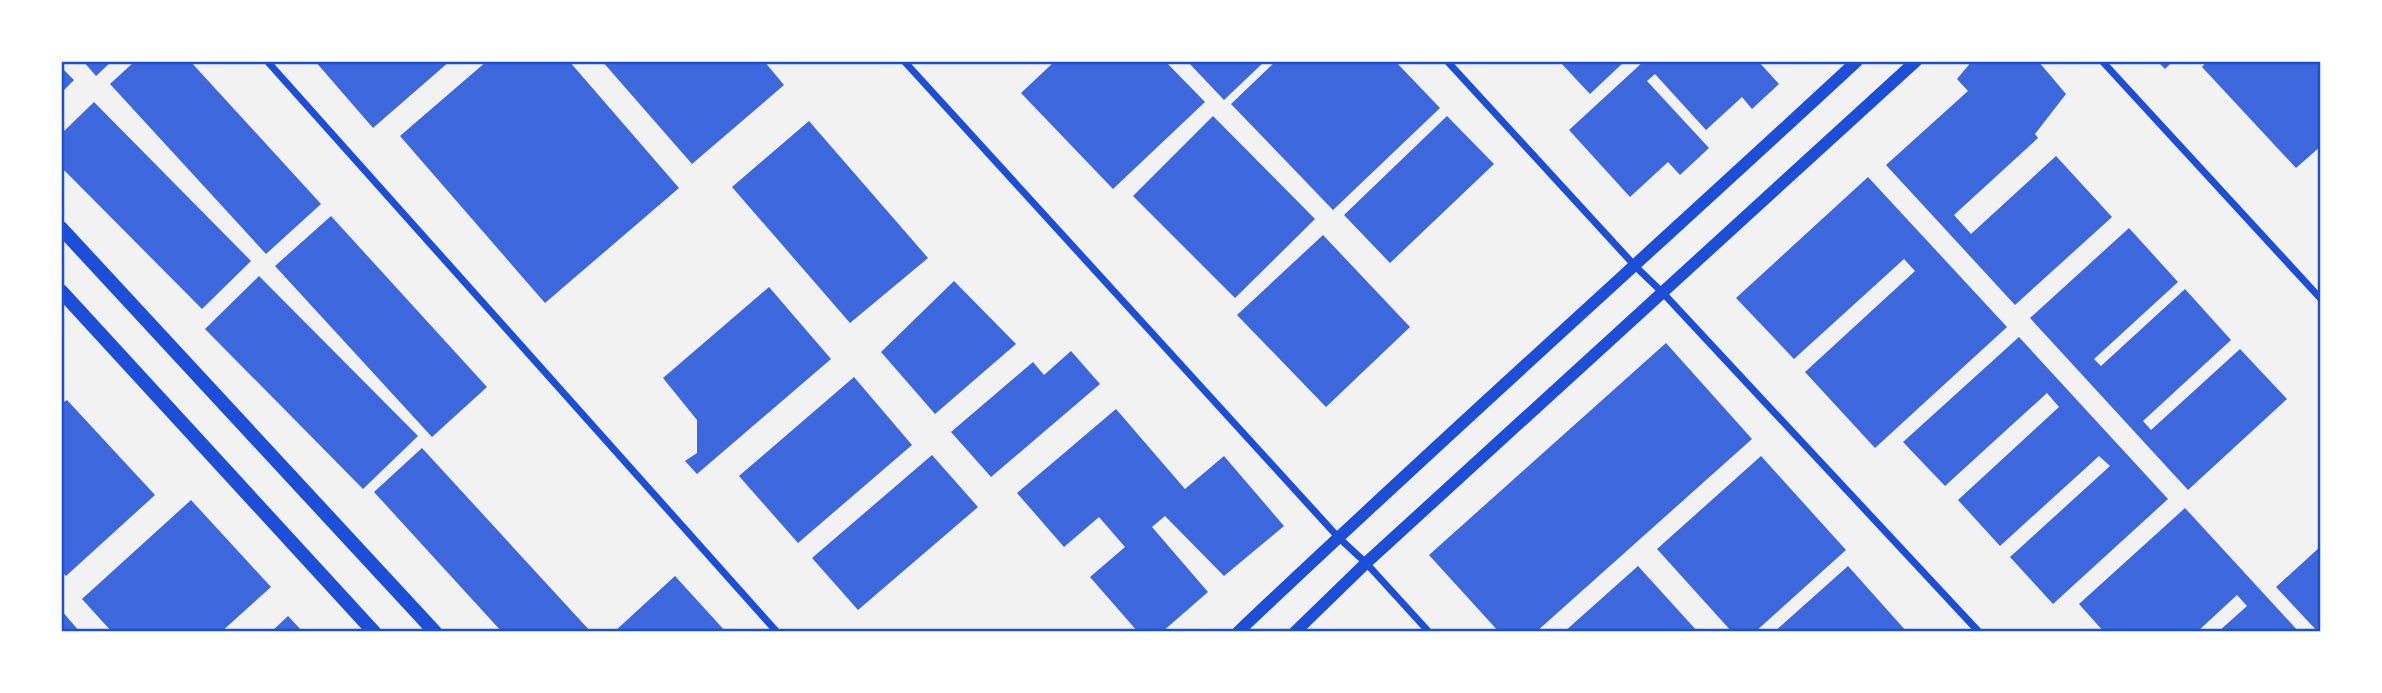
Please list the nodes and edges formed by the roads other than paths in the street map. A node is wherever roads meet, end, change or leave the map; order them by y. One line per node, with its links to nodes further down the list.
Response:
1 (267, 61): 16 (street)
2 (904, 61): 12 (street)
3 (1447, 61): 8 (street)
4 (1857, 61): 8 (street)
5 (1916, 61): 10 (street)
6 (2102, 61): 11 (street)
7 (61, 228): 15 (main road)
8 (1636, 267): 10 (street); 12 (street)
9 (61, 291): 14 (main road)
10 (1663, 293): 13 (street); 20 (street)
11 (2321, 299)
12 (1338, 537): 13 (street); 17 (street)
13 (1366, 563): 18 (street); 19 (street)
14 (374, 632)
15 (435, 632)
16 (776, 632)
17 (1238, 632)
18 (1295, 632)
19 (1429, 632)
20 (1979, 632)

